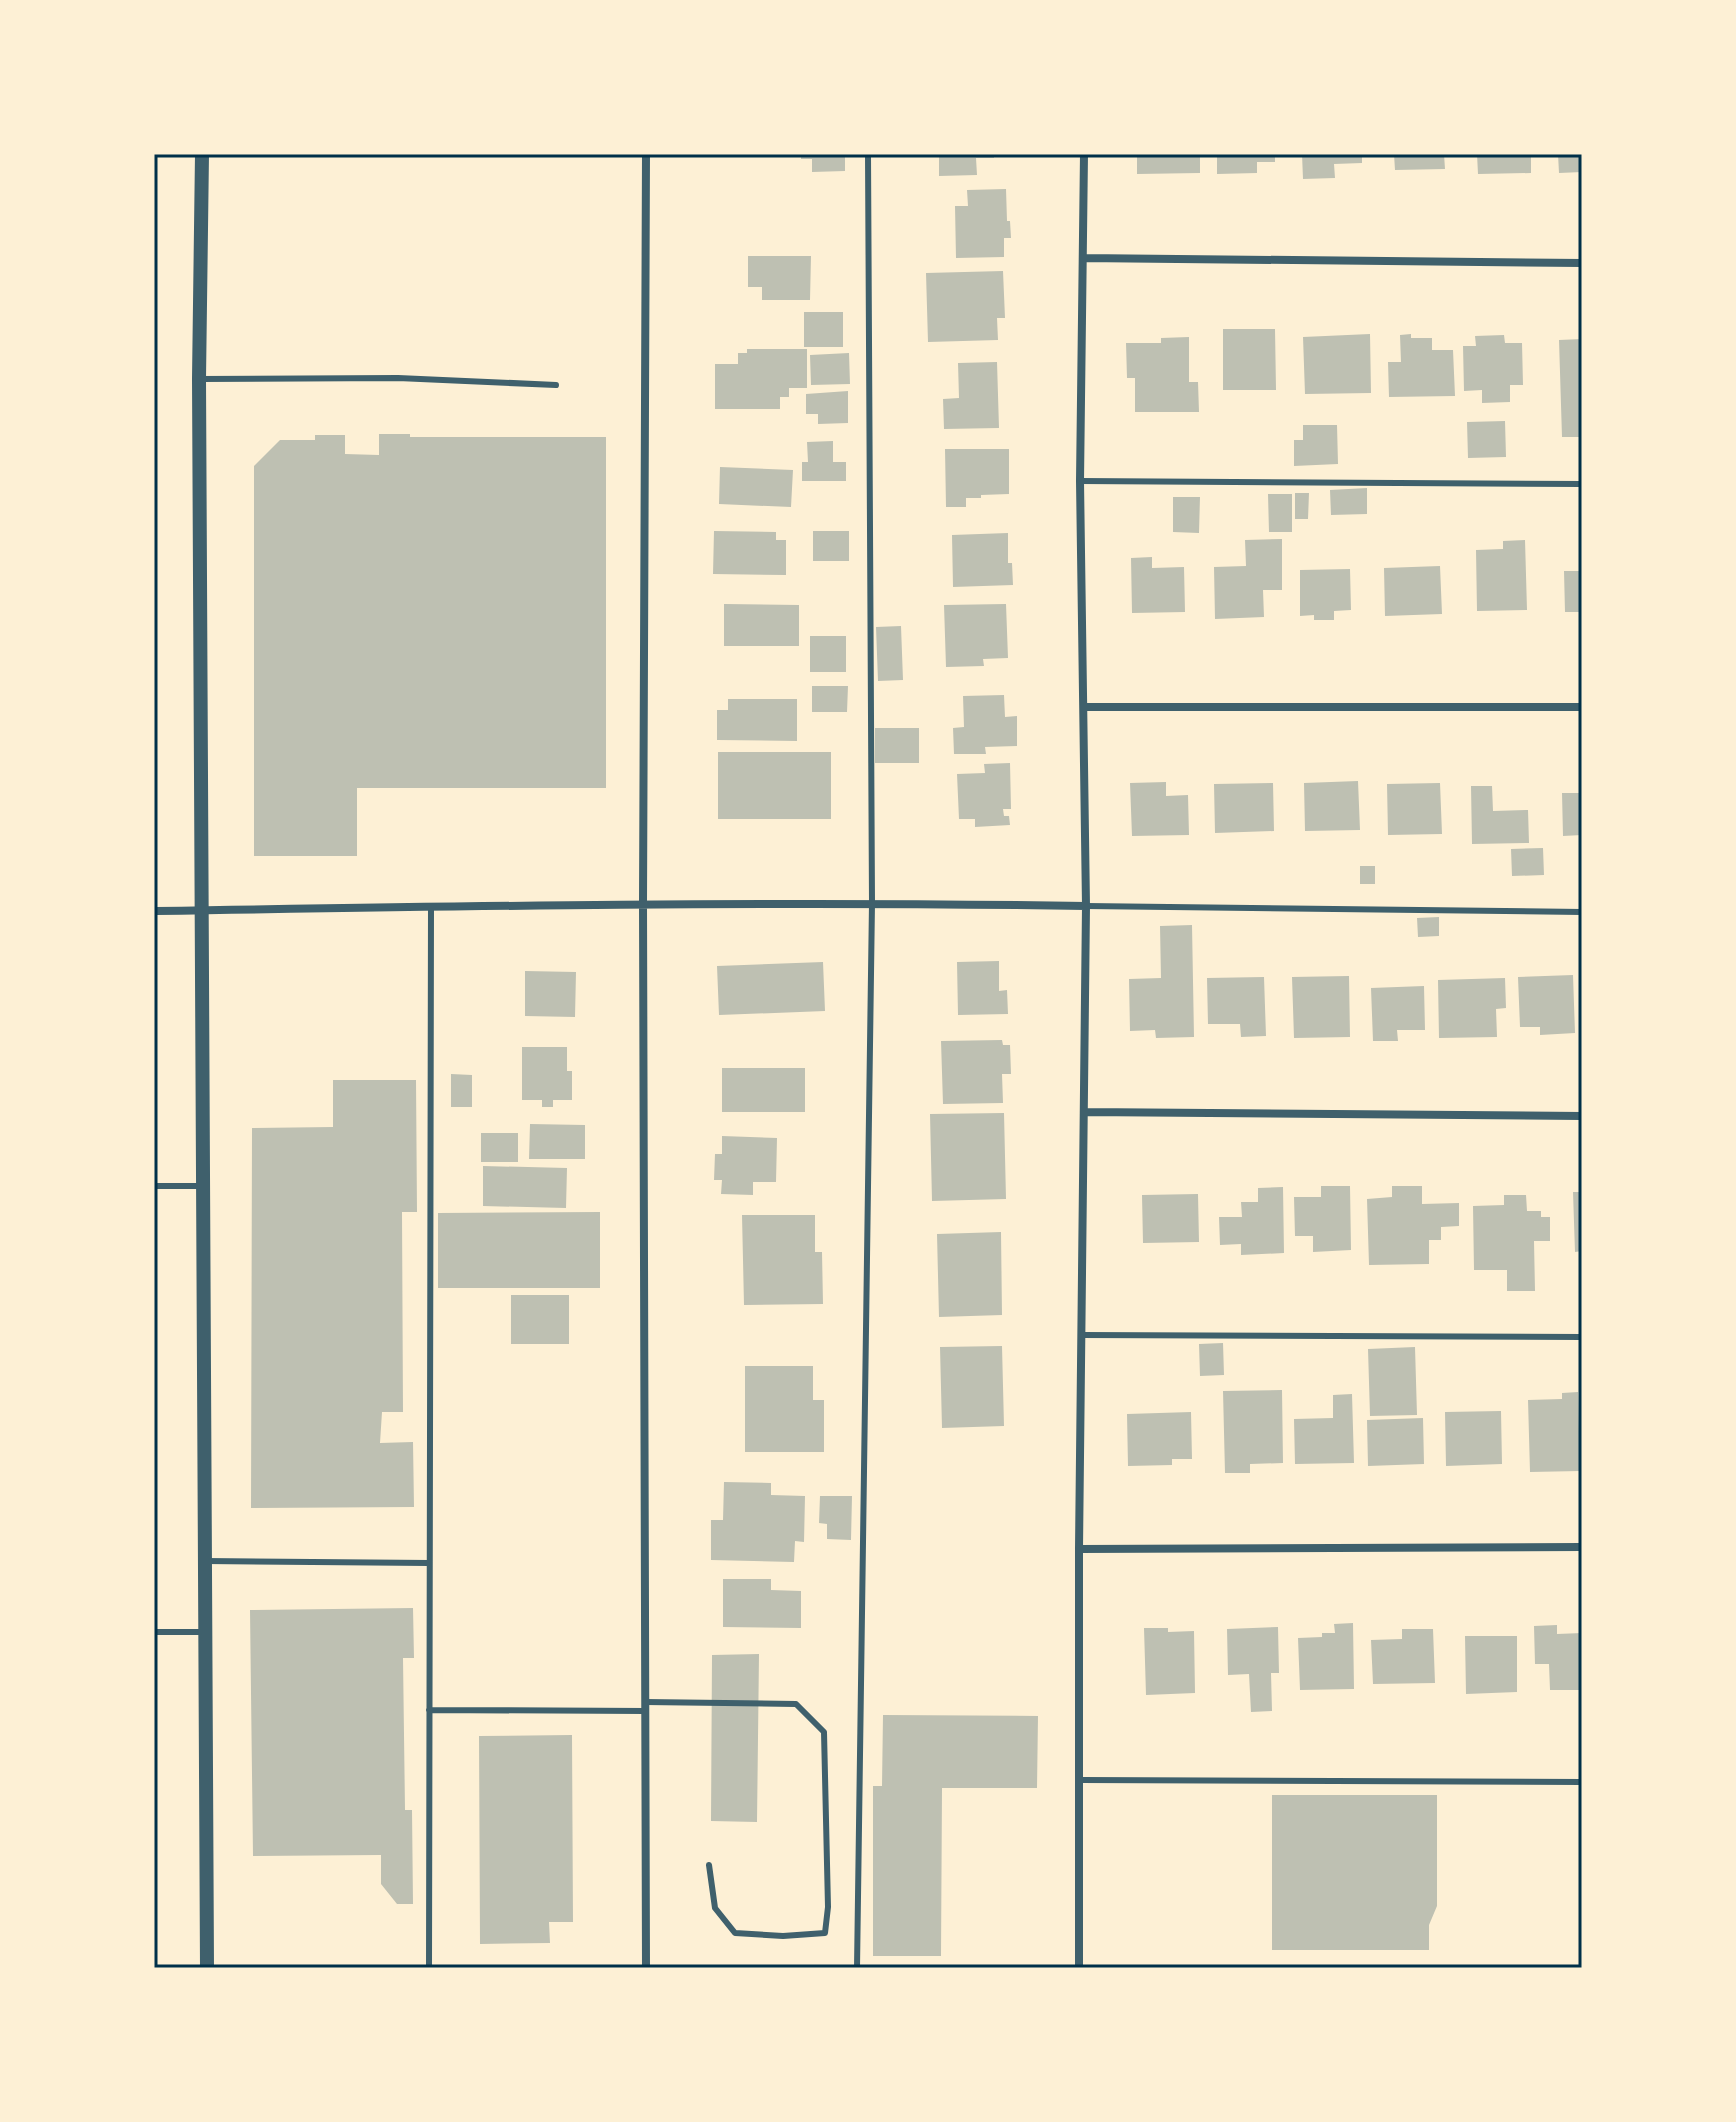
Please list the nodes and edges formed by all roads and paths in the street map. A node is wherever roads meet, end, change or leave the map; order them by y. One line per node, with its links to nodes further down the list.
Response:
1 (202, 154): 7 (street)
2 (646, 154): 14 (street)
3 (868, 154): 13 (lane)
4 (1084, 154): 5 (street)
5 (1083, 258): 6 (street); 9 (street)
6 (1582, 263)
7 (199, 379): 8 (lane); 17 (street)
8 (556, 385)
9 (1080, 481): 10 (lane); 11 (street)
10 (1582, 484)
11 (1084, 707): 12 (street); 16 (street)
12 (1582, 707)
13 (872, 903): 14 (street); 16 (street); 40 (lane)
14 (643, 904): 15 (street); 32 (street)
15 (431, 906): 17 (street); 29 (lane)
16 (1086, 906): 19 (lane); 20 (street)
17 (202, 910): 18 (street); 23 (street)
18 (154, 911)
19 (1582, 912)
20 (1085, 1112): 21 (street); 24 (street)
21 (1582, 1116)
22 (154, 1186): 23 (lane)
23 (203, 1186): 28 (street)
24 (1081, 1335): 25 (lane); 27 (street)
25 (1582, 1337)
26 (1582, 1547): 27 (street)
27 (1079, 1549): 34 (street)
28 (205, 1561): 29 (lane); 31 (street)
29 (429, 1563): 33 (lane)
30 (154, 1632): 31 (lane)
31 (205, 1632): 37 (street)
32 (645, 1707): 33 (lane); 36 (lane); 39 (street)
33 (429, 1710): 38 (lane)
34 (1081, 1780): 35 (lane); 41 (street)
35 (1582, 1782)
36 (709, 1865)
37 (207, 1968)
38 (429, 1968)
39 (646, 1968)
40 (857, 1968)
41 (1079, 1968)

